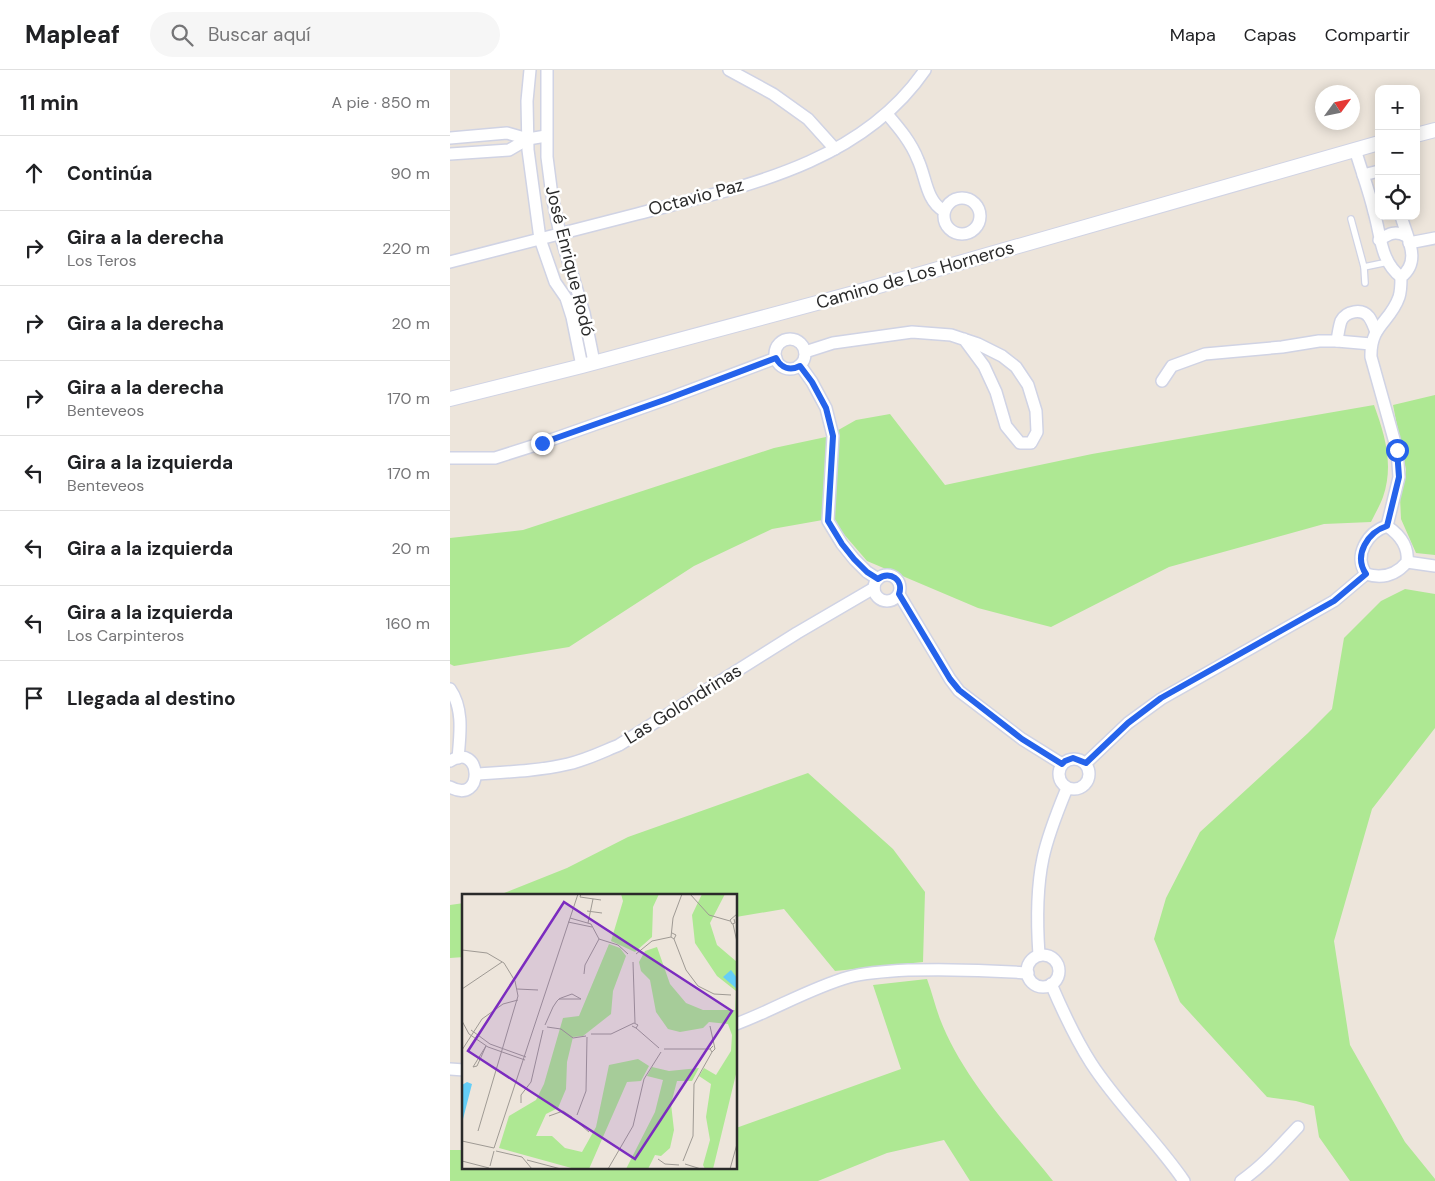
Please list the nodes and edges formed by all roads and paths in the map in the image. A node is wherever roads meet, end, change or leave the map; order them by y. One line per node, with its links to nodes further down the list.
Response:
1 (530, 70): 10 (street, José Enrique Rodó)
2 (547, 70): 8 (street, José Enrique Rodó)
3 (728, 70): 12 (street)
4 (925, 70): 5 (street, Octavio Paz)
5 (887, 114): 12 (street, Octavio Paz); 17 (street)
6 (1435, 130): 7 (street)
7 (1420, 134)
8 (546, 136): 10 (street); 20 (street, José Enrique Rodó)
9 (450, 138): 10 (street)
10 (528, 139): 14 (street); 22 (street, José Enrique Rodó)
11 (1375, 144): 13 (street, Camino de Los Horneros)
12 (835, 149): 20 (street, Octavio Paz)
13 (1355, 149): 16 (street); 36 (street, Camino de Los Horneros)
14 (450, 154)
15 (1375, 172): 16 (street)
16 (1362, 175): 24 (street)
17 (944, 211)
18 (1351, 219): 27 (lane)
19 (1402, 220): 23 (street)
20 (560, 234): 22 (street, Octavio Paz); 36 (street, José Enrique Rodó)
21 (1435, 238): 23 (street)
22 (540, 239): 25 (street, Octavio Paz); 36 (street, José Enrique Rodó)
23 (1408, 239): 24 (street); 28 (street)
24 (1379, 240): 26 (street)
25 (450, 262)
26 (1388, 262): 27 (lane); 28 (street)
27 (1364, 266): 29 (lane)
28 (1402, 277): 30 (street)
29 (1365, 283)
30 (1376, 332): 32 (street); 33 (street)
31 (964, 339): 31 (street); 34 (street)
32 (1337, 341): 33 (street); 38 (street)
33 (1371, 344): 41 (street)
34 (805, 352): 35 (street); 37 (street)
35 (776, 358): 37 (street); 40 (street)
36 (588, 364): 39 (street, Camino de Los Horneros)
37 (800, 366): 45 (street)
38 (1162, 381)
39 (450, 399)
40 (450, 458)
41 (1387, 526): 42 (street); 44 (street)
42 (1408, 562): 43 (street); 44 (street)
43 (1435, 566)
44 (1366, 574): 49 (street)
45 (876, 583): 46 (street); 46 (street); 51 (street, Las Golondrinas)
46 (899, 594): 50 (street)
47 (450, 689): 48 (street)
48 (454, 760): 51 (street)
49 (1086, 763): 50 (street); 53 (street)
50 (1062, 764): 53 (street)
51 (476, 774): 52 (street)
52 (450, 788)
53 (1067, 788): 54 (street)
54 (1039, 955): 55 (street); 56 (street)
55 (1028, 974): 56 (street); 57 (street)
56 (1051, 984): 59 (street)
57 (738, 1023)
58 (1298, 1127): 60 (street)
59 (1184, 1181)
60 (1241, 1181)

